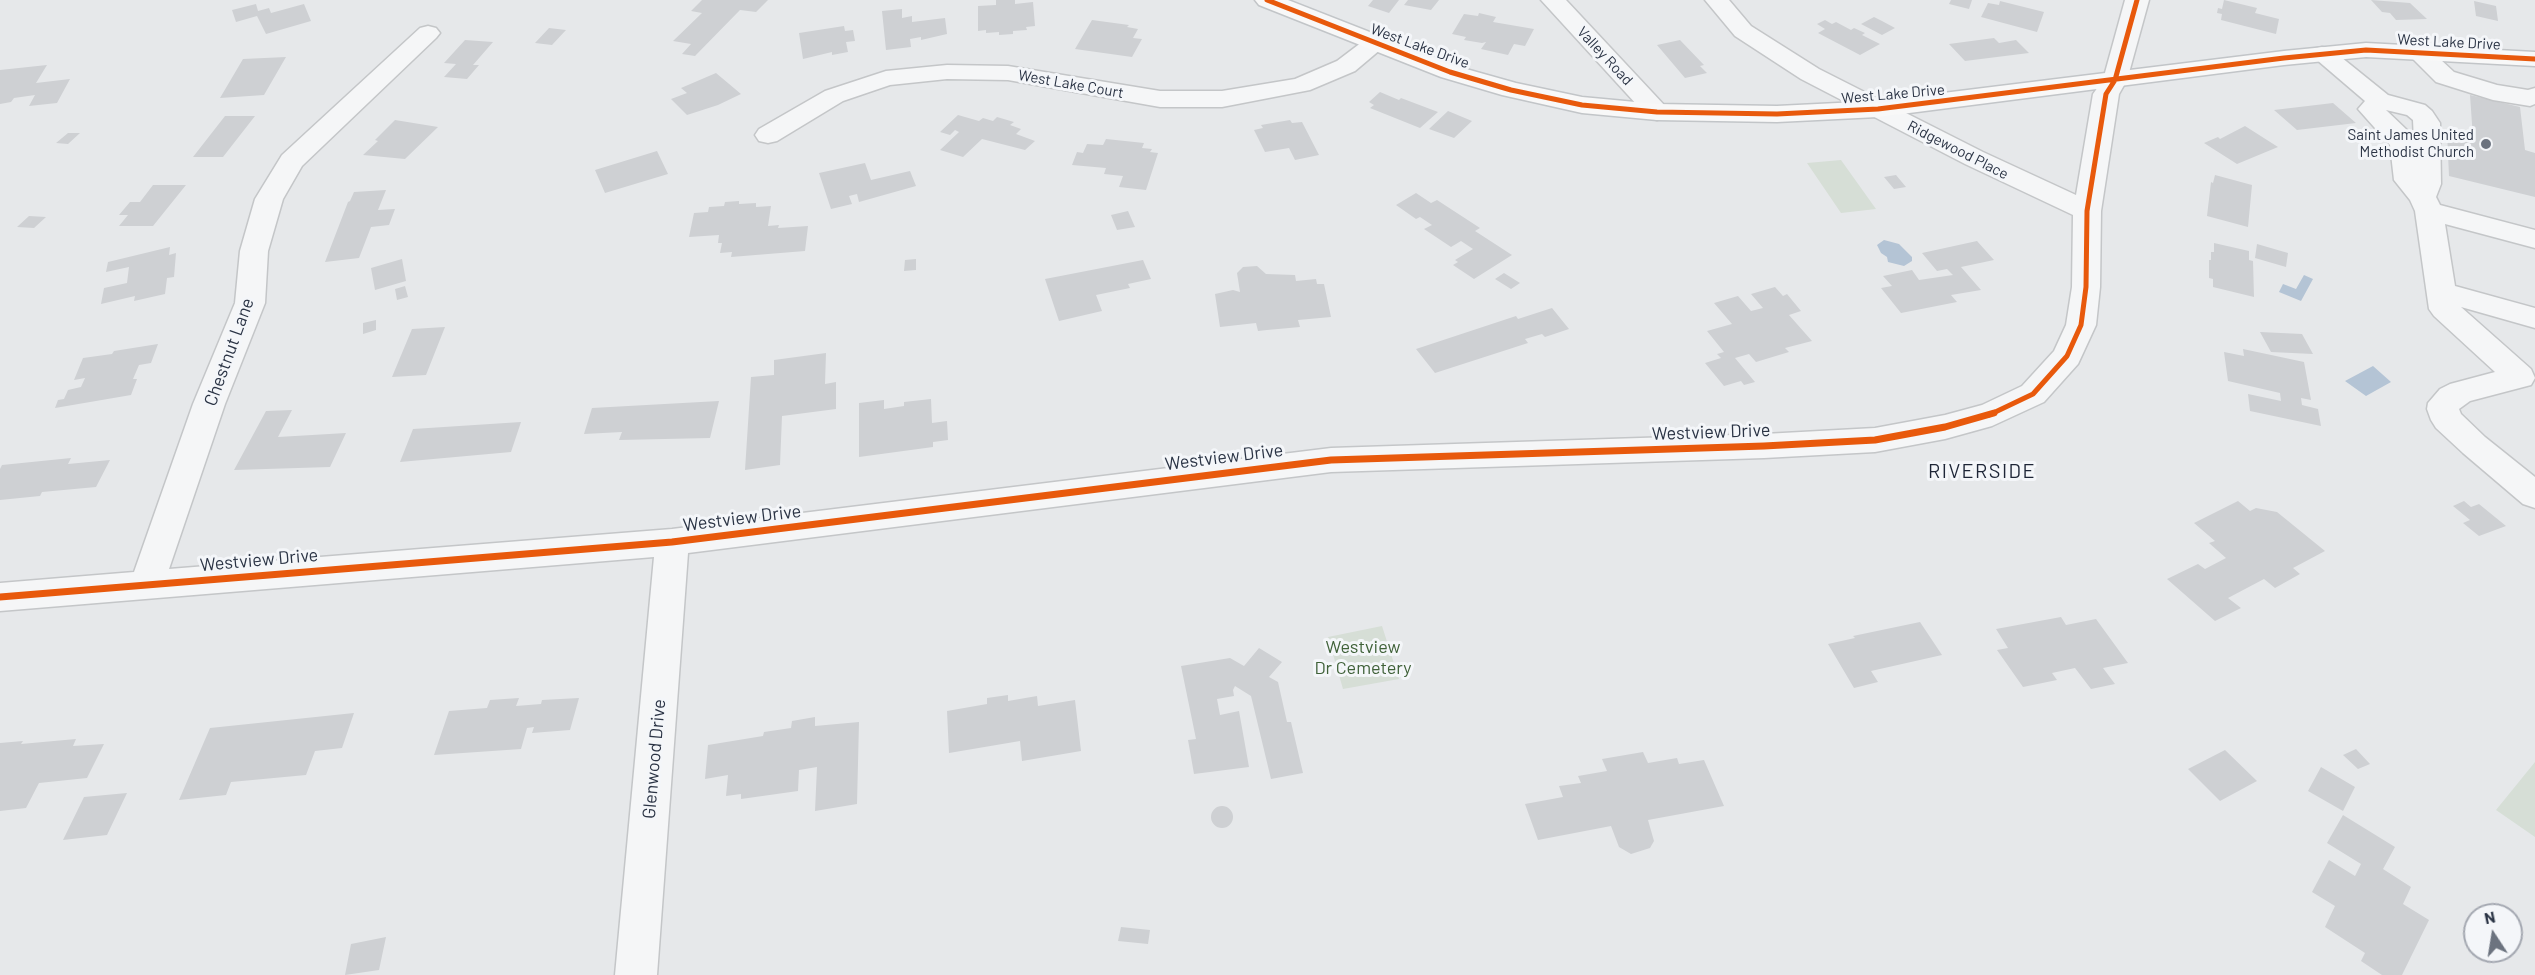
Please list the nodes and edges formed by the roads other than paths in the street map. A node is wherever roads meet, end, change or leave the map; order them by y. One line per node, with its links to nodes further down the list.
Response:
1 (1268, 0): 6 (main road, West Lake Drive)
2 (1553, 0): 13 (street, Valley Road)
3 (1717, 0): 12 (street, Ridgewood Place)
4 (2137, 0): 10 (street, Westview Drive)
5 (428, 33): 22 (street, Chestnut Lane)
6 (1375, 44): 13 (main road, West Lake Drive); 14 (street, West Lake Court)
7 (2417, 51): 8 (main road, West Lake Drive); 9 (main road, West Lake Drive); 11 (street)
8 (2322, 54): 10 (main road, West Lake Drive); 15 (street)
9 (2535, 60)
10 (2115, 80): 12 (main road, West Lake Drive); 16 (street, Westview Drive)
11 (2535, 96)
12 (1878, 109): 13 (main road, West Lake Drive); 16 (street, Ridgewood Place)
13 (1657, 112)
14 (768, 135)
15 (2425, 204): 17 (street); 18 (street)
16 (2087, 211): 21 (street, Westview Drive)
17 (2535, 239)
18 (2440, 292): 19 (street); 20 (street)
19 (2535, 318)
20 (2535, 495)
21 (672, 542): 22 (street, Westview Drive); 24 (street, Glenwood Drive)
22 (147, 584): 23 (street, Westview Drive)
23 (0, 597)
24 (636, 975)

